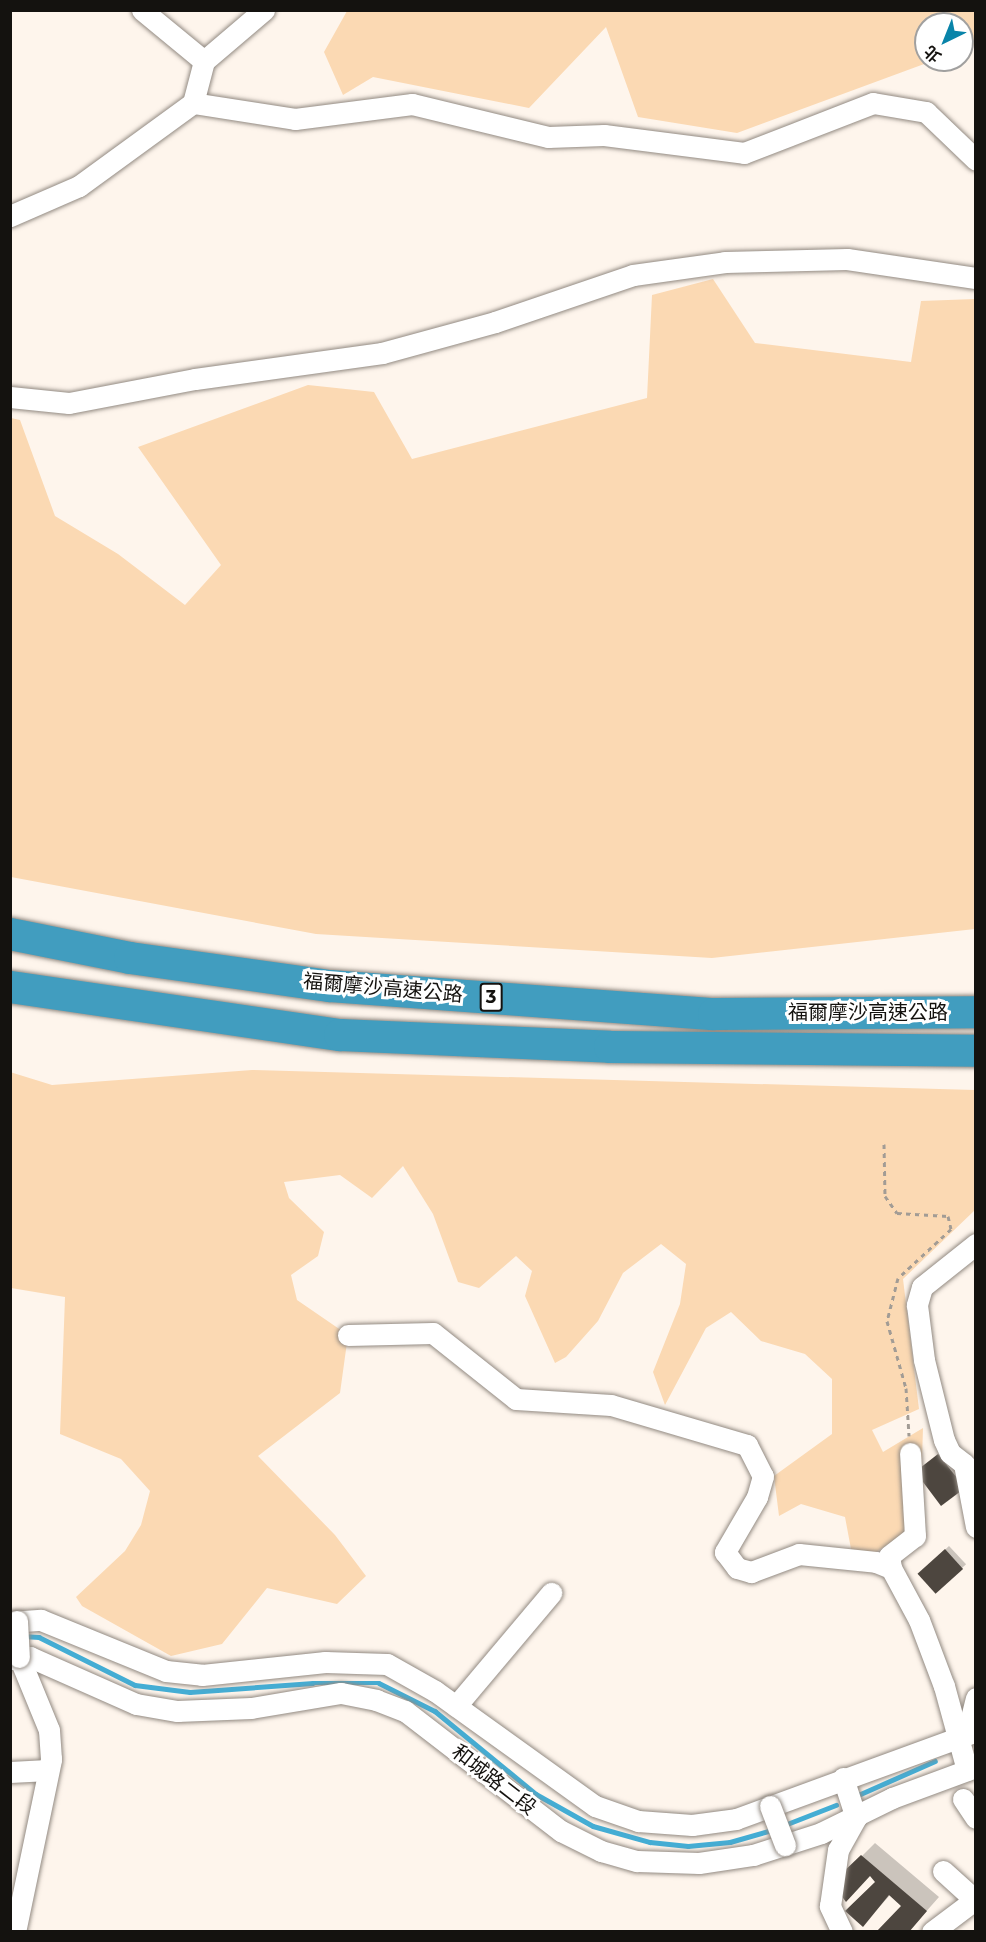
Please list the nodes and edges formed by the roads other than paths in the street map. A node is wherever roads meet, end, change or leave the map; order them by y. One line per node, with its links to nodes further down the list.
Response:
1 (142, 10): 3 (street)
2 (264, 10): 3 (street)
3 (204, 61): 4 (street)
4 (193, 103): 5 (street); 6 (street)
5 (975, 160)
6 (10, 216)
7 (975, 278): 8 (street)
8 (10, 397)
9 (10, 934): 11 (highway, 福爾摩沙高速公路 / 3)
10 (10, 987): 12 (highway, 福爾摩沙高速公路)
11 (975, 1012)
12 (975, 1051)
13 (975, 1244): 16 (street)
14 (348, 1335): 18 (street)
15 (910, 1453): 18 (street)
16 (970, 1463): 17 (street)
17 (975, 1527)
18 (891, 1568): 24 (street)
19 (550, 1593): 23 (street)
20 (14, 1622): 21 (street, bridge); 23 (street, 和城路二段)
21 (15, 1658): 26 (street); 33 (street, 和城路二段)
22 (975, 1698): 24 (street)
23 (456, 1706): 30 (street, 和城路二段)
24 (966, 1734): 25 (street); 28 (street, 和城路二段)
25 (971, 1768): 31 (street, 和城路二段)
26 (48, 1770): 27 (street); 36 (street)
27 (10, 1772)
28 (843, 1778): 30 (street, 和城路二段); 31 (street)
29 (963, 1799): 32 (street)
30 (770, 1806): 33 (street, bridge)
31 (856, 1818): 33 (street, 和城路二段); 37 (street)
32 (975, 1818)
33 (785, 1845)
34 (944, 1871): 35 (street)
35 (975, 1900): 38 (street)
36 (15, 1932)
37 (842, 1932)
38 (932, 1932)

